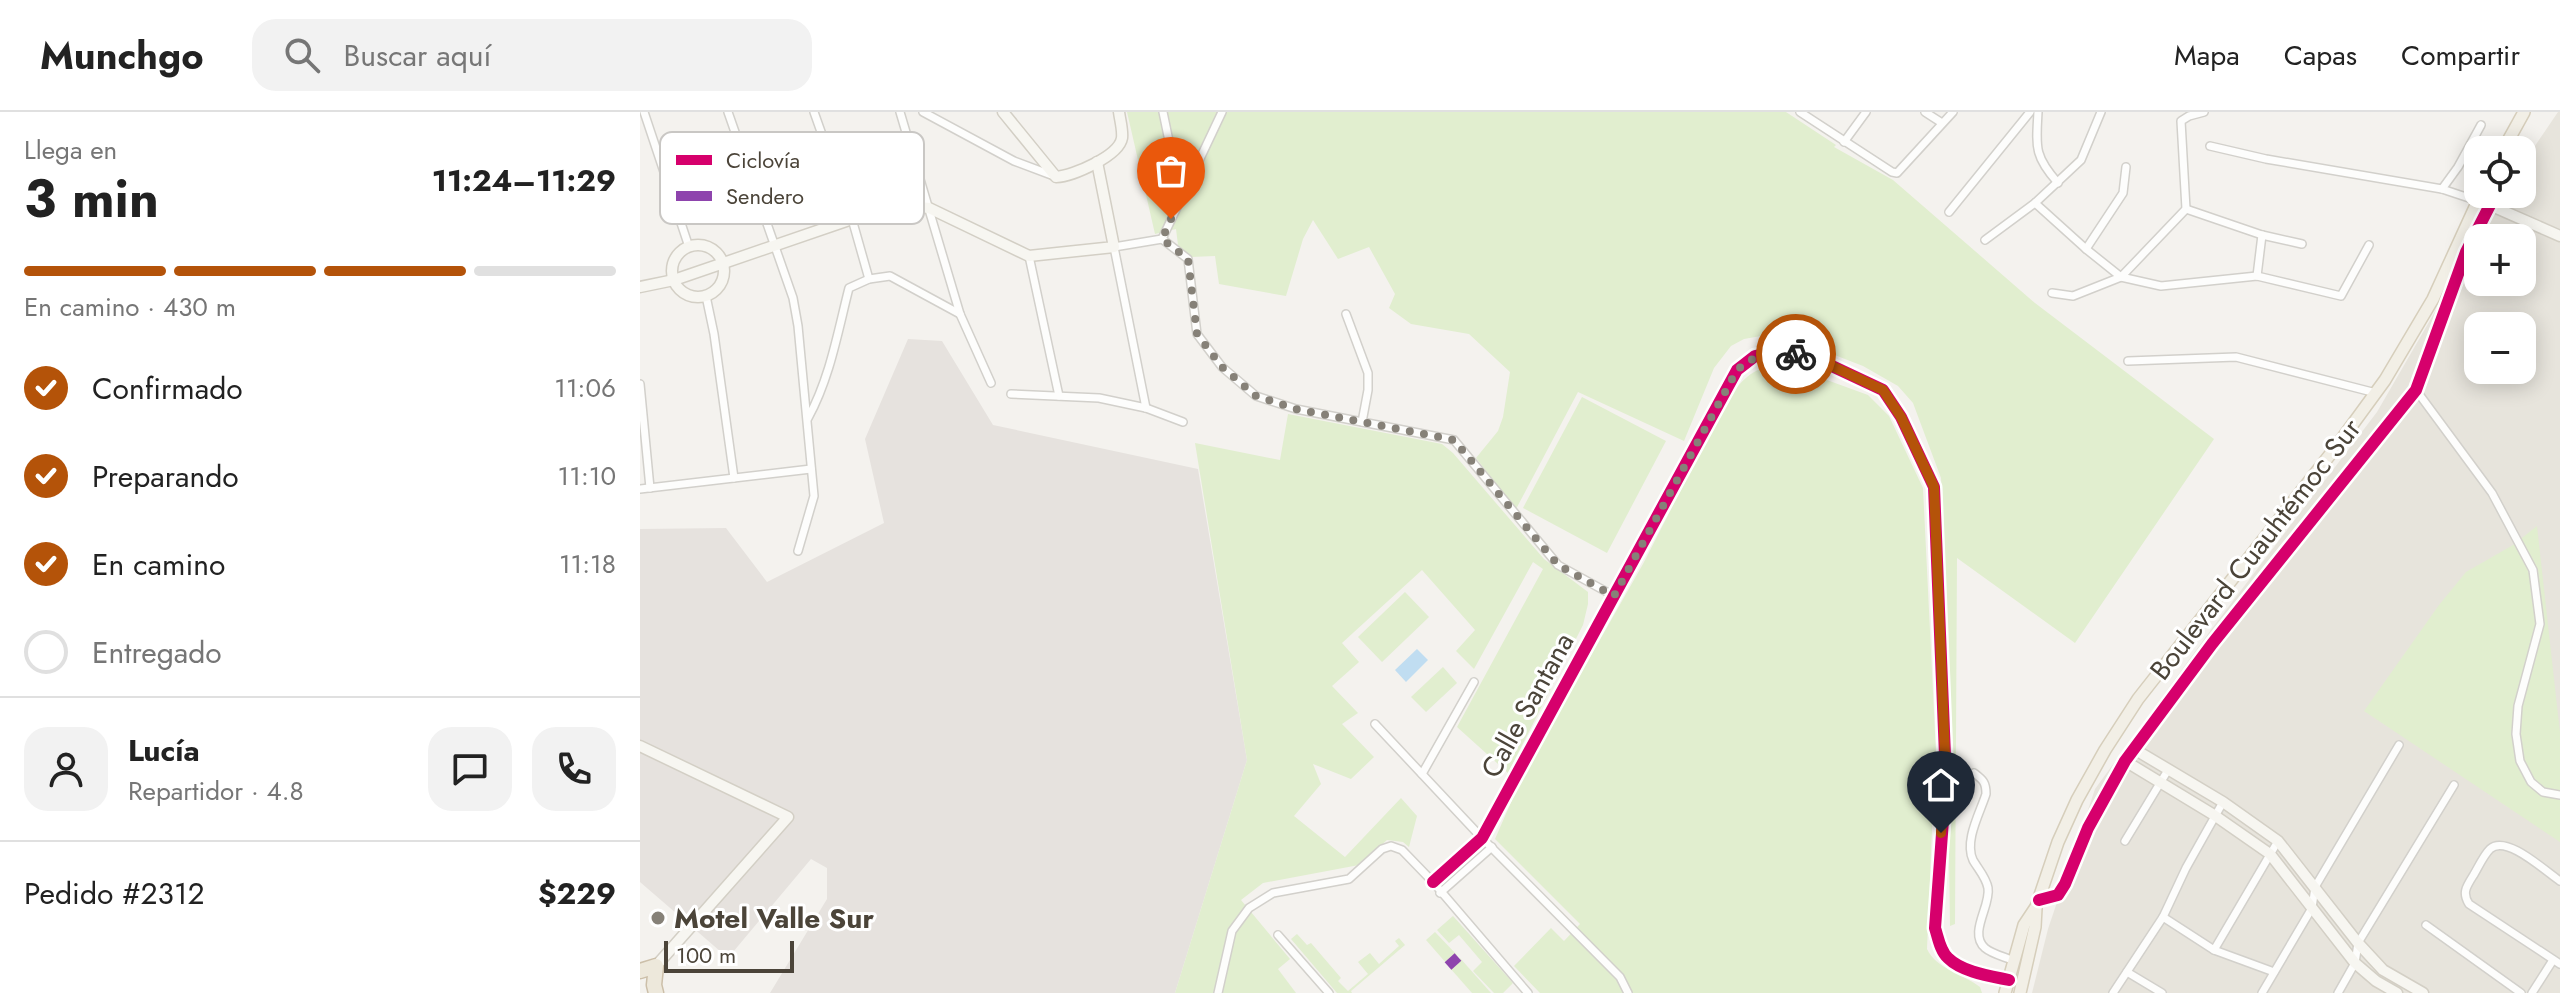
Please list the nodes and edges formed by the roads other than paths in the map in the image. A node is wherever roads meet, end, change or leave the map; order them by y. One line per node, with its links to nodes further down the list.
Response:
1 (644, 112): 27 (street)
2 (728, 112): 21 (street)
3 (814, 112): 22 (street)
4 (900, 112): 23 (street)
5 (923, 112): 30 (street)
6 (1003, 112): 30 (street)
7 (1163, 112): 35 (street)
8 (1222, 112): 35 (street)
9 (1800, 112): 25 (street)
10 (1866, 112): 25 (street)
11 (1925, 112): 19 (street)
12 (1953, 112): 19 (street)
13 (2030, 112): 43 (street)
14 (2038, 112): 31 (street)
15 (2101, 112): 31 (street)
16 (2204, 112): 42 (street)
17 (2524, 112): 24 (main road)
18 (1117, 115): 28 (street)
19 (1942, 123): 25 (street)
20 (2481, 125): 32 (street)
21 (735, 132)
22 (821, 132)
23 (906, 132)
24 (2511, 136)
25 (1844, 142)
26 (2210, 146): 32 (street)
27 (660, 160)
28 (1097, 162): 30 (street); 56 (street)
29 (2126, 167): 57 (street)
30 (1056, 177)
31 (2058, 183): 36 (street)
32 (2442, 189): 34 (street)
33 (924, 191): 38 (street)
34 (2464, 195)
35 (1181, 199): 50 (street)
36 (2035, 203): 51 (street); 57 (street)
37 (924, 207): 38 (street)
38 (929, 208): 58 (street); 67 (street)
39 (2479, 208): 73 (main road, Boulevard Cuauhtémoc Sur)
40 (2480, 208): 72 (street)
41 (2500, 208): 49 (street)
42 (2186, 209): 48 (street); 61 (street)
43 (1949, 212)
44 (681, 224): 55 (street)
45 (768, 224): 52 (street)
46 (837, 224): 52 (street)
47 (853, 224): 62 (street)
48 (2262, 235): 53 (street); 60 (street)
49 (2560, 236)
50 (1162, 239): 56 (street); 79 (street)
51 (1985, 240)
52 (775, 244): 59 (street); 77 (street)
53 (2302, 244)
54 (2369, 245): 60 (street)
55 (689, 247): 59 (street); 63 (street)
56 (1114, 247): 58 (street); 76 (street)
57 (2086, 249): 61 (street)
58 (1029, 256): 75 (street)
59 (723, 263): 63 (street); 66 (street)
60 (2257, 276): 61 (street)
61 (2121, 277): 65 (street)
62 (869, 279): 67 (street); 77 (street)
63 (674, 280): 64 (street); 66 (street)
64 (640, 287)
65 (2052, 293)
66 (706, 296): 81 (street)
67 (960, 314): 70 (street)
68 (1346, 314): 79 (street)
69 (2128, 361): 73 (street)
70 (991, 383)
71 (640, 384): 82 (street)
72 (2416, 390): 90 (street); 97 (street)
73 (2376, 393): 109 (main road, Boulevard Cuauhtémoc Sur)
74 (1011, 394): 75 (street)
75 (1059, 396): 76 (street)
76 (1146, 408): 78 (street)
77 (806, 420): 80 (street)
78 (1183, 422)
79 (1362, 422): 85 (street)
80 (811, 469): 81 (street); 84 (street)
81 (734, 478): 82 (street)
82 (650, 488): 83 (street)
83 (640, 489)
84 (798, 551)
85 (1614, 596): 100 (street, Calle Santana); 123 (street, Calle Santana)
86 (1474, 682): 94 (street)
87 (1375, 724): 94 (street)
88 (2399, 745): 107 (street)
89 (640, 746): 119 (street)
90 (2134, 749): 91 (street); 92 (street)
91 (2125, 761): 95 (street); 109 (street)
92 (2168, 770): 95 (street); 98 (street)
93 (1974, 773): 116 (street)
94 (1422, 774): 100 (street)
95 (2158, 783): 99 (street); 101 (street)
96 (2454, 785): 114 (street)
97 (2560, 795)
98 (2223, 802): 99 (street); 102 (street)
99 (2214, 815): 104 (street); 111 (street)
100 (1482, 838): 103 (street); 106 (street, Calle Santana)
101 (2125, 841)
102 (2278, 841): 104 (street); 107 (street)
103 (1492, 847): 108 (street); 128 (street)
104 (2270, 854): 110 (street); 115 (street)
105 (2560, 881): 117 (street)
106 (1433, 882): 108 (street); 125 (street)
107 (2315, 887): 110 (street); 114 (street)
108 (1440, 893): 127 (street)
109 (2038, 903): 116 (main road, Boulevard Cuauhtémoc Sur); 130 (main road, Boulevard Cuauhtémoc Sur)
110 (2312, 908): 118 (street); 122 (street)
111 (2163, 917): 115 (street); 121 (street)
112 (2426, 925): 137 (street)
113 (1278, 935): 126 (street)
114 (2358, 943): 118 (street); 136 (street)
115 (2214, 950): 122 (street)
116 (2014, 961): 123 (main road, Boulevard Cuauhtémoc Sur)
117 (2556, 962): 138 (street)
118 (2355, 963): 134 (street); 135 (street)
119 (656, 966): 120 (highway); 124 (highway)
120 (640, 971)
121 (2127, 972): 131 (street); 132 (street)
122 (2274, 972): 133 (street)
123 (2009, 980): 129 (main road, Boulevard Cuauhtémoc Sur)
124 (656, 993)
125 (1218, 993)
126 (1329, 993)
127 (1528, 993)
128 (1628, 993)
129 (2005, 993)
130 (2020, 993)
131 (2113, 993)
132 (2162, 993)
133 (2262, 993)
134 (2338, 993)
135 (2397, 993)
136 (2423, 993)
137 (2521, 993)
138 (2532, 993)

